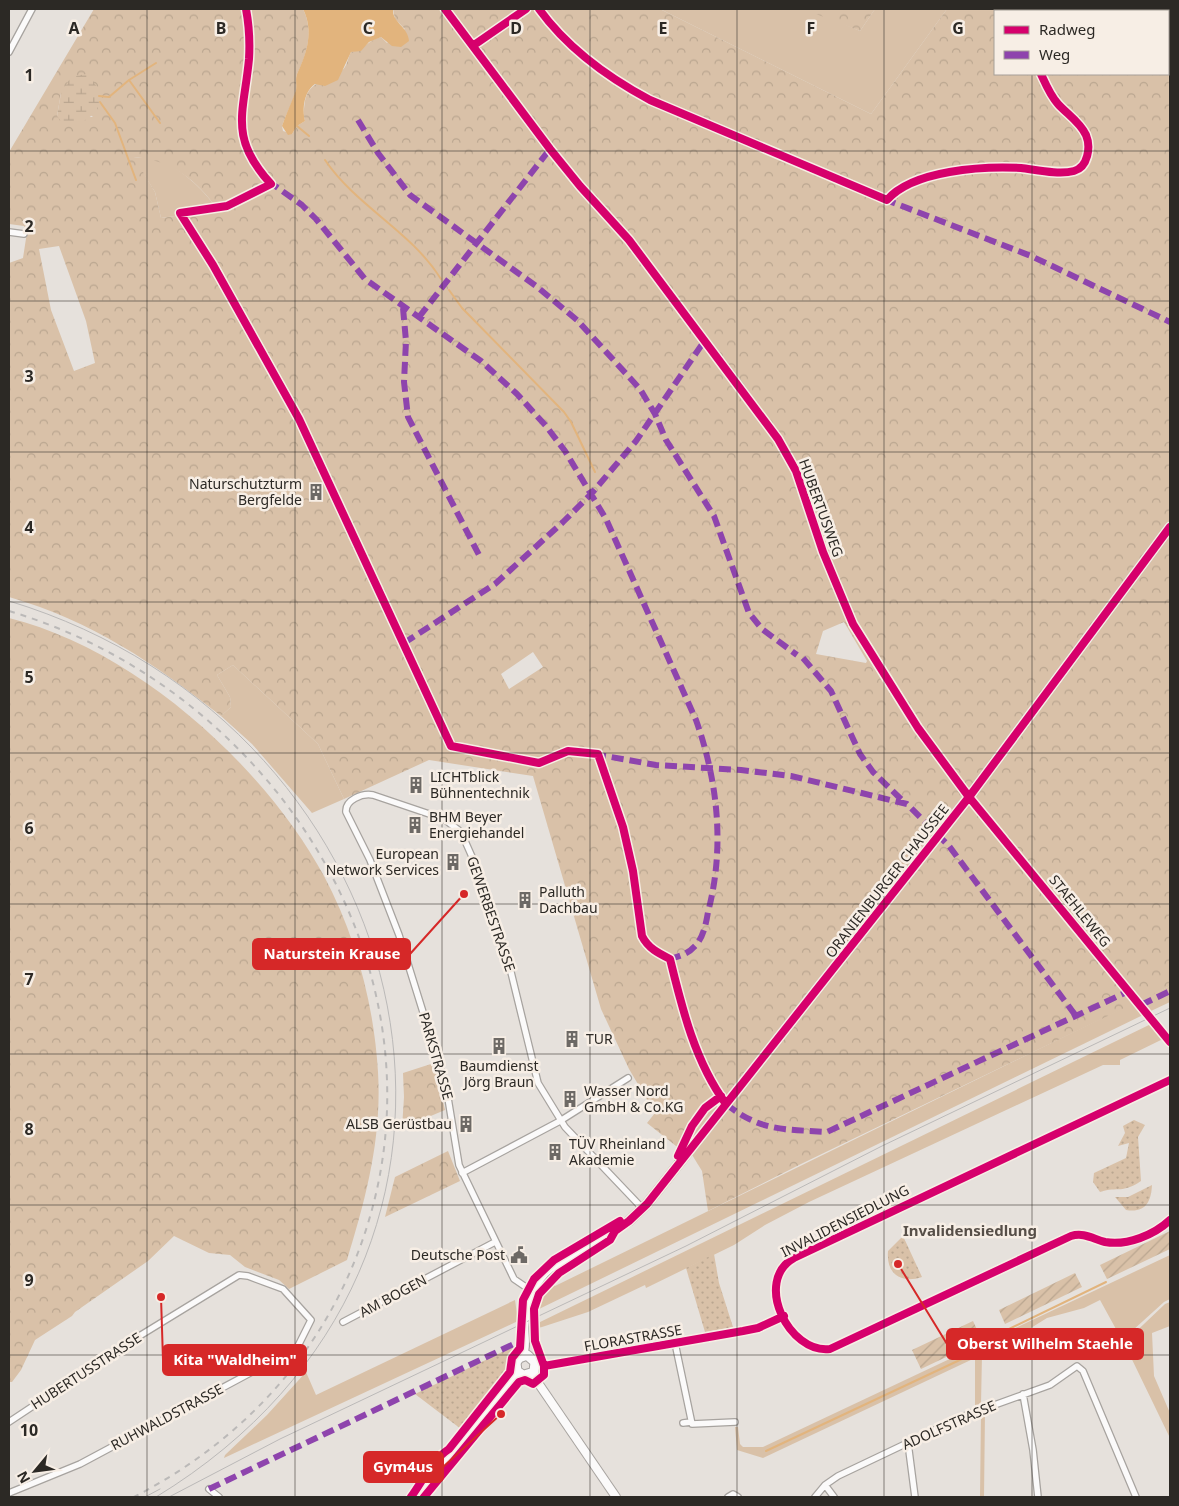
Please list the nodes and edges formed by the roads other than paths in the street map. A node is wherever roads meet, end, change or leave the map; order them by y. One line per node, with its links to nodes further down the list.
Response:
1 (32, 9): 2 (street)
2 (9, 52)
3 (9, 232): 4 (street)
4 (24, 234)
5 (629, 240): 7 (street, HUBERTUSWEG)
6 (1170, 527): 7 (main road, ORANIENBURGER CHAUSSEE)
7 (969, 797): 9 (street, STAEHLEWEG); 14 (main road, ORANIENBURGER CHAUSSEE)
8 (346, 811): 12 (street, GEWERBESTRASSE); 13 (street, PARKSTRASSE)
9 (1170, 1042)
10 (628, 1078): 12 (street)
11 (1170, 1080): 15 (street, INVALIDENSIEDLUNG)
12 (560, 1121): 13 (street); 14 (street, GEWERBESTRASSE)
13 (462, 1172): 16 (street, PARKSTRASSE)
14 (643, 1209): 17 (main road, ORANIENBURGER CHAUSSEE)
15 (1170, 1220)
16 (495, 1242): 17 (street, PARKSTRASSE); 19 (street, AM BOGEN)
17 (534, 1291): 18 (main road)
18 (527, 1313): 23 (main road); 24 (main road)
19 (344, 1322)
20 (311, 1323): 29 (street, HUBERTUSSTRASSE); 36 (street, RUHWALDSTRASSE)
21 (735, 1333): 22 (street, FLORASTRASSE)
22 (675, 1343): 26 (street, FLORASTRASSE); 30 (street)
23 (522, 1356): 24 (main road); 25 (main road)
24 (532, 1358): 26 (main road)
25 (516, 1366): 26 (main road); 28 (main road)
26 (530, 1372): 28 (main road); 39 (main road)
27 (1023, 1394): 33 (street, ADOLFSTRASSE); 45 (street); 46 (street, ADOLFSTRASSE)
28 (490, 1406): 38 (main road)
29 (9, 1422)
30 (691, 1422): 31 (street); 32 (street)
31 (734, 1422)
32 (683, 1423)
33 (908, 1443): 34 (street, ADOLFSTRASSE); 44 (street)
34 (825, 1485): 42 (street, ADOLFSTRASSE); 43 (street)
35 (209, 1490): 37 (street)
36 (9, 1493)
37 (219, 1497)
38 (418, 1497)
39 (616, 1497)
40 (728, 1497): 41 (street)
41 (738, 1497)
42 (815, 1497)
43 (834, 1497)
44 (915, 1497)
45 (1038, 1497)
46 (1136, 1497)

